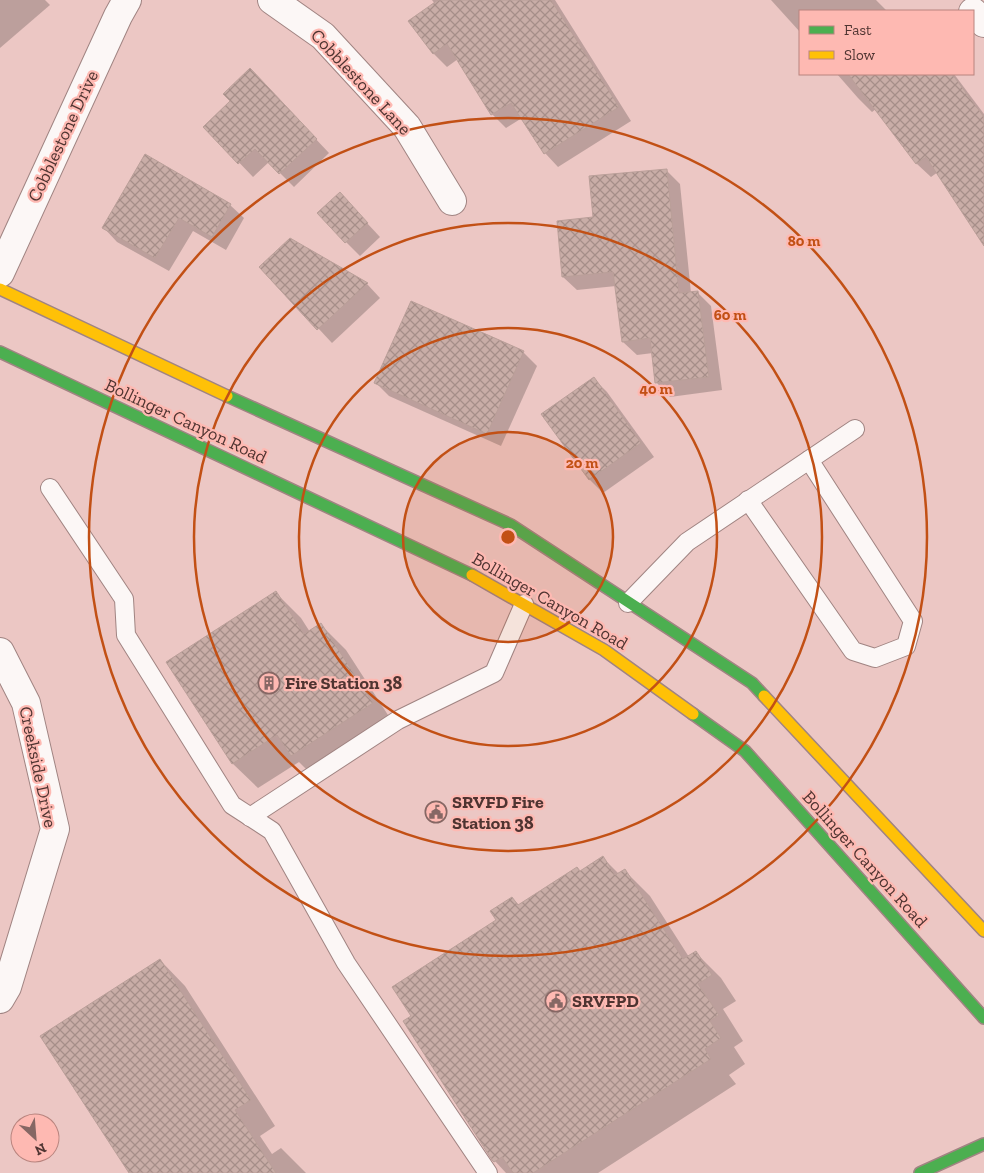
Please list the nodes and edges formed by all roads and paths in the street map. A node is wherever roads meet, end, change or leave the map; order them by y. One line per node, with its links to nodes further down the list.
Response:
1 (127, 0): 8 (street, Cobblestone Drive)
2 (272, 0): 7 (street, Cobblestone Lane)
3 (962, 0): 4 (street)
4 (972, 10)
5 (974, 12): 6 (street)
6 (984, 23)
7 (452, 201)
8 (0, 273)
9 (0, 289): 15 (main road, Bollinger Canyon Road)
10 (0, 352): 16 (main road, Bollinger Canyon Road)
11 (855, 429): 12 (lane)
12 (809, 460): 14 (lane); 14 (lane)
13 (50, 488): 18 (lane)
14 (748, 500): 15 (lane)
15 (628, 603): 19 (main road, Bollinger Canyon Road)
16 (524, 604): 18 (lane); 21 (main road, Bollinger Canyon Road)
17 (0, 652): 20 (street, Creekside Drive)
18 (250, 817): 23 (lane)
19 (984, 931)
20 (0, 999)
21 (984, 1018)
22 (984, 1144): 24 (main road)
23 (488, 1173)
24 (920, 1173)

